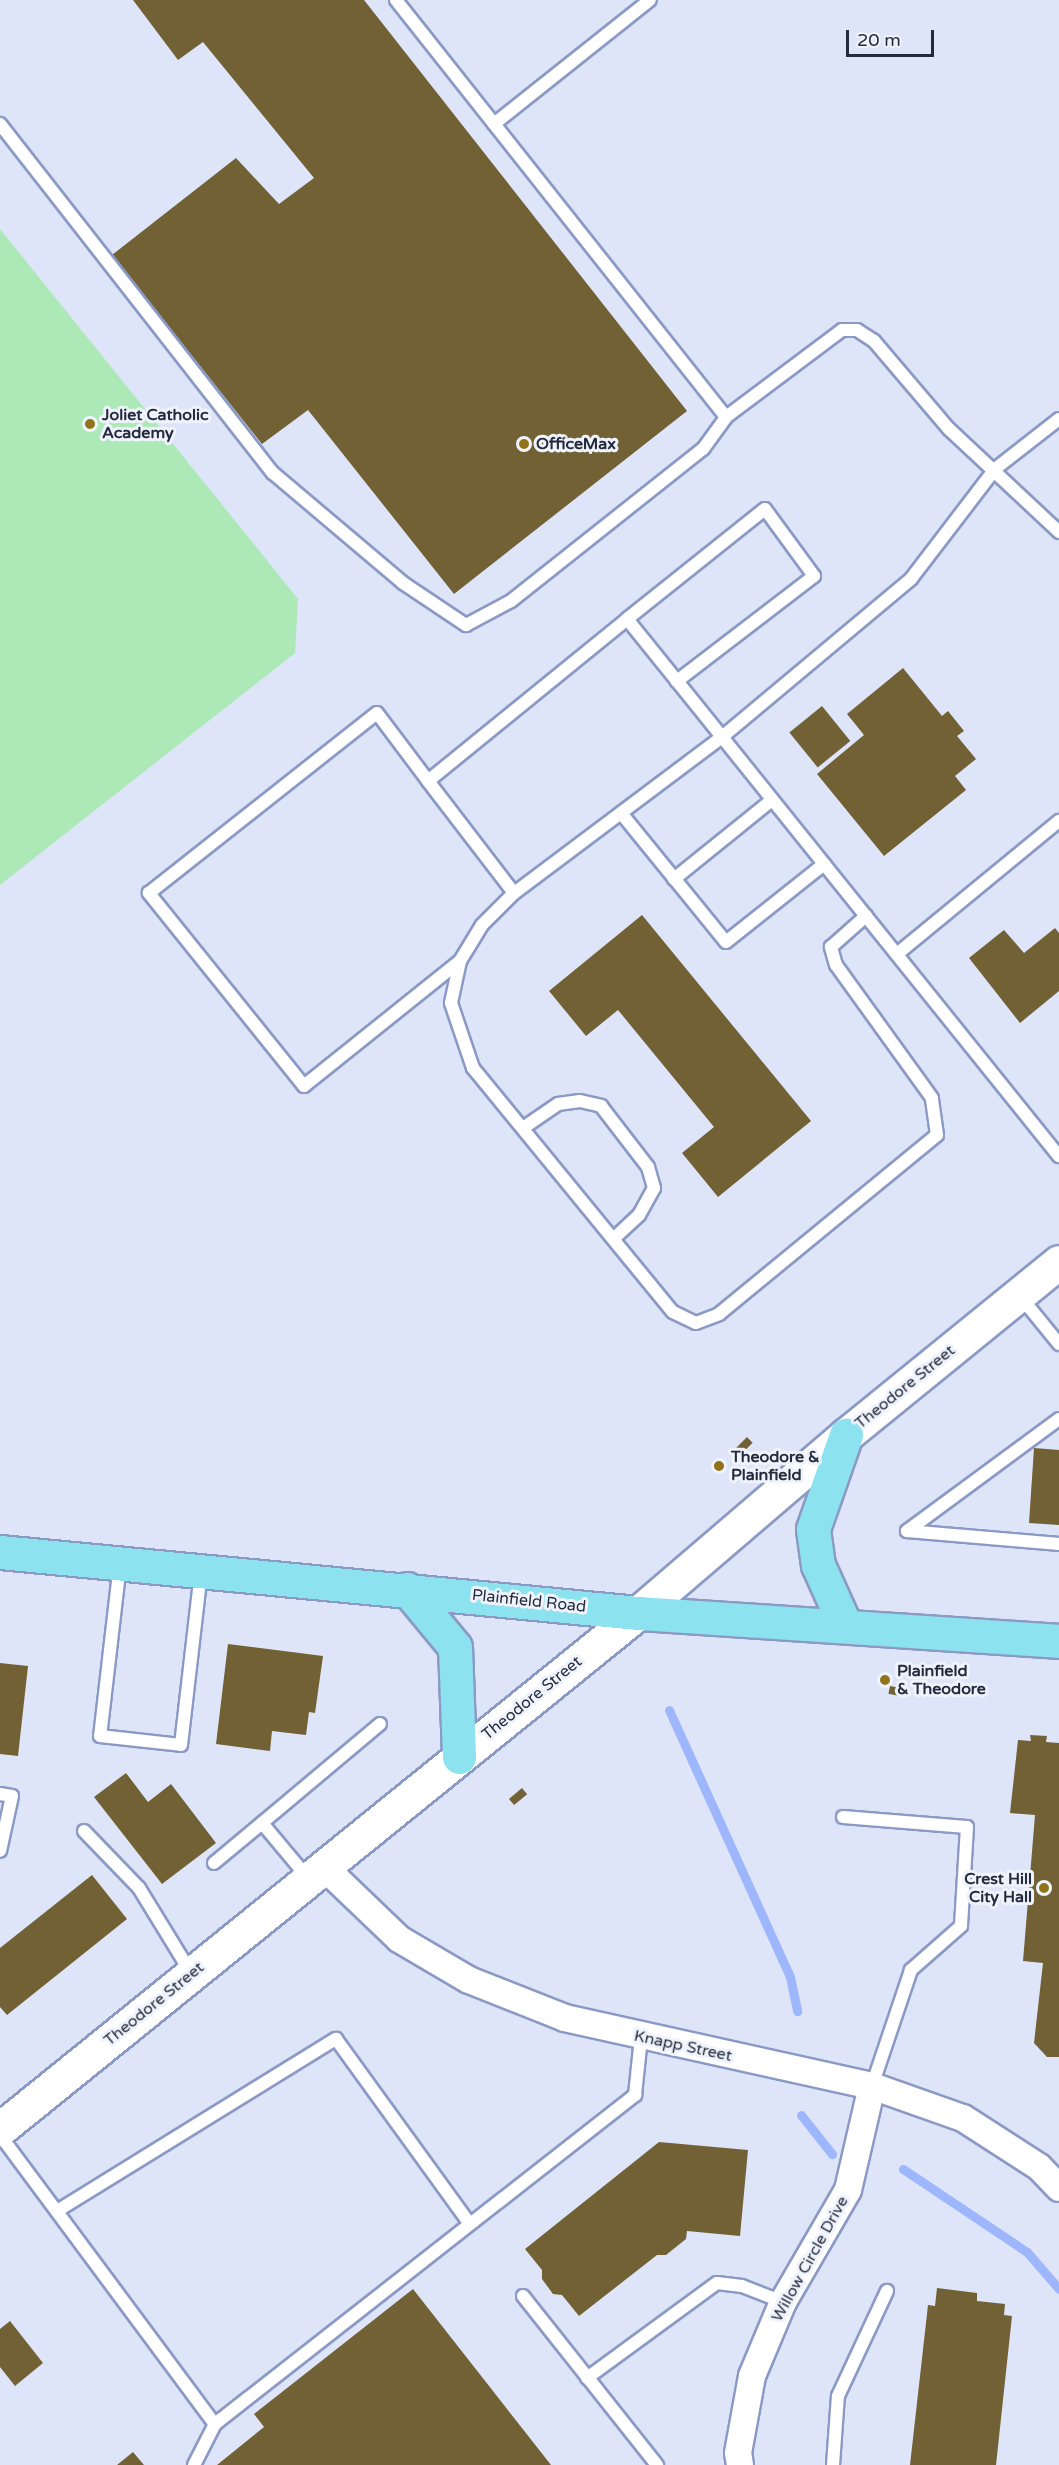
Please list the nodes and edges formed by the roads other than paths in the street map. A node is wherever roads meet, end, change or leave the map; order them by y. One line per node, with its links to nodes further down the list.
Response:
1 (396, 0): 4 (lane)
2 (650, 0): 4 (lane)
3 (0, 124): 5 (lane)
4 (494, 124): 5 (lane)
5 (726, 417): 7 (lane)
6 (1059, 419): 7 (lane)
7 (995, 470): 8 (lane); 11 (lane)
8 (1059, 532)
9 (627, 619): 10 (lane); 10 (lane); 12 (lane)
10 (677, 681): 11 (lane)
11 (722, 737): 13 (lane); 14 (lane)
12 (428, 781): 18 (lane); 21 (lane)
13 (772, 800): 16 (lane); 17 (lane)
14 (621, 813): 17 (lane); 18 (lane)
15 (1059, 821): 20 (lane)
16 (824, 864): 17 (lane); 19 (lane)
17 (674, 879)
18 (514, 893): 21 (lane)
19 (866, 916): 20 (lane); 24 (lane)
20 (897, 954): 23 (lane)
21 (460, 961): 22 (lane)
22 (522, 1128): 24 (lane); 24 (lane)
23 (1059, 1156)
24 (613, 1239)
25 (1059, 1262): 26 (main road, Theodore Street)
26 (1019, 1295): 27 (lane); 29 (main road, Theodore Street)
27 (1059, 1344)
28 (1059, 1419): 30 (lane)
29 (846, 1435): 35 (main road, Theodore Street); 36 (main road)
30 (1059, 1544)
31 (0, 1552): 32 (main road, Plainfield Road)
32 (120, 1563): 33 (main road, Plainfield Road); 33 (lane)
33 (201, 1570): 34 (main road, Plainfield Road)
34 (407, 1589): 35 (main road, Plainfield Road); 39 (main road)
35 (638, 1613): 36 (main road, Plainfield Road); 39 (main road, Theodore Street)
36 (845, 1625): 37 (main road, Plainfield Road)
37 (1059, 1641)
38 (380, 1724): 42 (lane)
39 (459, 1757): 46 (main road, Theodore Street)
40 (0, 1794): 44 (lane)
41 (843, 1817): 49 (lane)
42 (262, 1823): 45 (lane); 46 (lane)
43 (84, 1831): 47 (lane)
44 (0, 1851)
45 (214, 1863)
46 (317, 1873): 47 (main road, Theodore Street); 48 (street, Knapp Street)
47 (192, 1974): 50 (main road, Theodore Street)
48 (640, 2038): 49 (street, Knapp Street); 54 (lane)
49 (872, 2085): 52 (street, Knapp Street); 57 (street, Willow Circle Drive)
50 (0, 2129)
51 (0, 2135): 53 (lane)
52 (1059, 2188)
53 (57, 2211): 54 (lane); 59 (lane)
54 (470, 2224): 59 (lane)
55 (887, 2291): 63 (lane)
56 (522, 2296): 58 (lane)
57 (783, 2302): 58 (lane); 62 (street, Willow Circle Drive)
58 (587, 2378): 61 (lane)
59 (215, 2424): 60 (lane)
60 (194, 2465)
61 (657, 2465)
62 (740, 2465)
63 (833, 2465)

